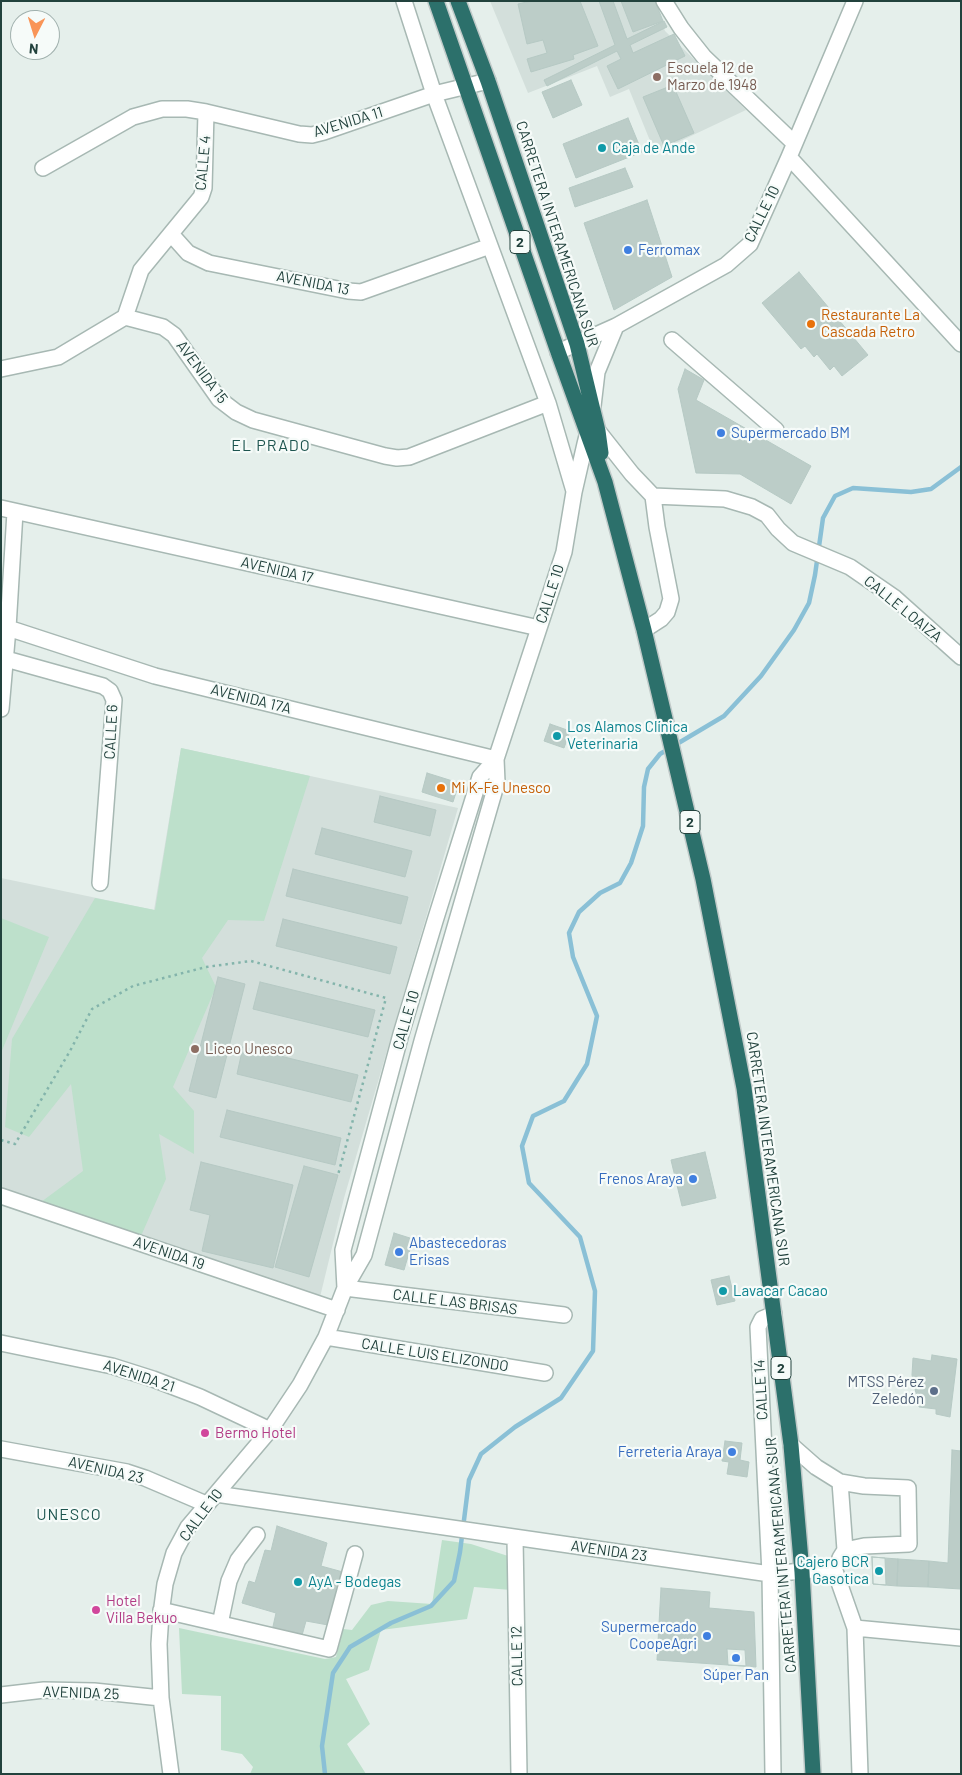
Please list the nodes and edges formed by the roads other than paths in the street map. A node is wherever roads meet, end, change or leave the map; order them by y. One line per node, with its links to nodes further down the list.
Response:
1 (404, 1): 8 (street)
2 (436, 1): 7 (highway, CARRETERA INTERAMERICANA SUR / 2)
3 (458, 1): 6 (highway, CARRETERA INTERAMERICANA SUR / 2)
4 (664, 1): 10 (street)
5 (855, 1): 10 (street, CALLE 10)
6 (488, 81): 7 (street, AVENIDA 11); 17 (highway, CARRETERA INTERAMERICANA SUR / 2)
7 (467, 87): 8 (street, AVENIDA 11); 19 (highway, CARRETERA INTERAMERICANA SUR / 2)
8 (434, 94): 9 (street, AVENIDA 11); 13 (street)
9 (206, 112): 11 (street, AVENIDA 11); 12 (street, CALLE 4)
10 (791, 150): 15 (street, CALLE 10); 18 (street)
11 (44, 168)
12 (171, 234): 13 (street, AVENIDA 13); 14 (street, CALLE 4)
13 (490, 246): 21 (street)
14 (125, 317): 20 (street); 21 (street, AVENIDA 15)
15 (616, 326): 17 (street, CALLE 10); 22 (street)
16 (672, 340): 23 (street)
17 (577, 344): 19 (street, CALLE 10); 22 (highway, CARRETERA INTERAMERICANA SUR / 2)
18 (961, 344)
19 (558, 352): 24 (highway, CARRETERA INTERAMERICANA SUR / 2)
20 (1, 370)
21 (548, 403): 25 (street)
22 (592, 410): 24 (highway, CARRETERA INTERAMERICANA SUR / 2)
23 (776, 430)
24 (592, 433): 25 (street, CALLE 10); 26 (street); 30 (highway, CARRETERA INTERAMERICANA SUR / 2)
25 (574, 492): 29 (street, CALLE 10)
26 (653, 496): 30 (street); 31 (street, CALLE LOAIZA)
27 (8, 510): 28 (street); 29 (street, AVENIDA 17)
28 (8, 628): 32 (street); 34 (street, AVENIDA 17A)
29 (539, 628): 34 (street, CALLE 10)
30 (644, 630): 39 (highway, CARRETERA INTERAMERICANA SUR / 2)
31 (961, 657)
32 (6, 659): 33 (street); 35 (street, CALLE 6)
33 (1, 709)
34 (496, 759): 37 (street, CALLE 10); 37 (street, CALLE 10)
35 (100, 883)
36 (1, 1196): 38 (street, AVENIDA 19)
37 (345, 1288): 38 (street, CALLE 10); 40 (street, CALLE LAS BRISAS)
38 (337, 1310): 41 (street, CALLE 10)
39 (774, 1314): 45 (highway, CARRETERA INTERAMERICANA SUR / 2); 55 (street, CALLE 14)
40 (564, 1315)
41 (326, 1337): 43 (street, CALLE LUIS ELIZONDO); 44 (street, CALLE 10)
42 (1, 1343): 44 (street, AVENIDA 21)
43 (545, 1373)
44 (270, 1430): 48 (street, CALLE 10)
45 (791, 1445): 47 (street); 54 (highway, CARRETERA INTERAMERICANA SUR / 2)
46 (1, 1449): 48 (street, AVENIDA 23)
47 (840, 1482): 51 (street); 51 (street)
48 (211, 1499): 50 (street, AVENIDA 23); 56 (street, CALLE 10)
49 (257, 1534): 57 (street)
50 (515, 1538): 55 (street, AVENIDA 23); 63 (street, CALLE 12)
51 (845, 1550): 53 (street)
52 (355, 1554): 57 (street)
53 (834, 1568): 54 (street, AVENIDA 23); 58 (street)
54 (802, 1572): 55 (street, AVENIDA 23); 65 (highway, CARRETERA INTERAMERICANA SUR / 2)
55 (770, 1574): 64 (street, CALLE 14)
56 (161, 1610): 57 (street); 61 (street, CALLE 10)
57 (220, 1624)
58 (855, 1628): 59 (street); 66 (street)
59 (961, 1638)
60 (1, 1695): 61 (street, AVENIDA 25)
61 (161, 1698): 62 (street, CALLE 10)
62 (171, 1774)
63 (519, 1774)
64 (773, 1774)
65 (813, 1774)
66 (860, 1774)

